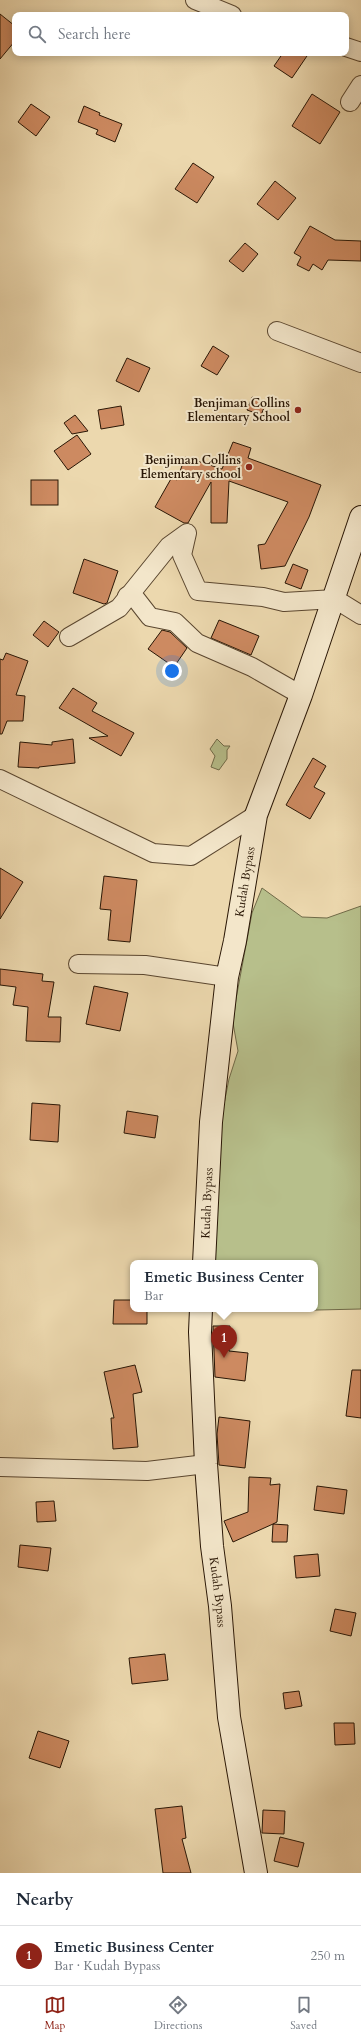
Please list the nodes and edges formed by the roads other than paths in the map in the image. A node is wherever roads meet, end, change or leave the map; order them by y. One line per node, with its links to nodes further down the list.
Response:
1 (195, 0): 2 (street)
2 (225, 12)
3 (349, 48): 4 (street)
4 (361, 52)
5 (361, 85): 6 (street)
6 (350, 102)
7 (278, 331): 8 (street)
8 (361, 363)
9 (361, 517): 11 (street, Kudah Bypass)
10 (128, 596): 11 (street); 13 (street); 14 (street)
11 (335, 599): 12 (street); 14 (street, Kudah Bypass)
12 (361, 615)
13 (69, 637)
14 (301, 695): 16 (street, Kudah Bypass)
15 (0, 779): 16 (street)
16 (256, 816): 18 (street, Kudah Bypass)
17 (78, 964): 18 (street)
18 (227, 977): 19 (street, Kudah Bypass)
19 (204, 1260)
20 (201, 1312): 21 (street, Kudah Bypass)
21 (206, 1464): 22 (street); 23 (street, Kudah Bypass)
22 (0, 1467)
23 (256, 1873)

